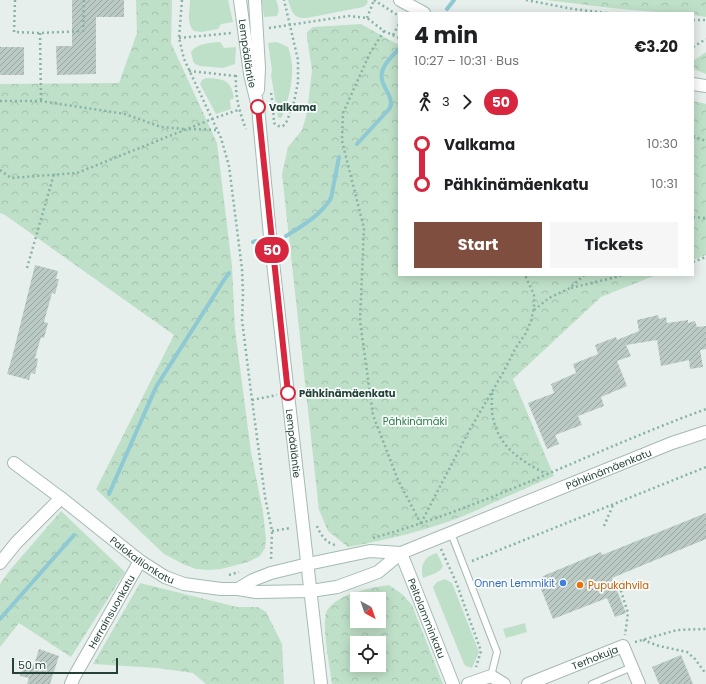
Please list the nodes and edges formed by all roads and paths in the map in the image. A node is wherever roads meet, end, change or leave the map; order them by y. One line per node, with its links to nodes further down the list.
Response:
1 (15, 0): 20 (path)
2 (84, 0): 20 (path)
3 (182, 0): 23 (path)
4 (240, 0): 35 (street, Lempääläntie)
5 (255, 0): 35 (street, Lempääläntie)
6 (284, 0): 16 (path)
7 (374, 0): 12 (path); 13 (path)
8 (400, 0): 10 (street)
9 (526, 0): 11 (path)
10 (422, 12)
11 (598, 12)
12 (398, 15)
13 (367, 18): 16 (path); 19 (path)
14 (694, 20): 15 (path)
15 (706, 20)
16 (290, 25): 18 (path); 32 (path)
17 (398, 26): 22 (path)
18 (267, 29)
19 (384, 31): 22 (path); 66 (path)
20 (40, 33): 34 (path)
21 (232, 33): 23 (path)
22 (393, 35): 24 (path)
23 (179, 38): 27 (path)
24 (398, 38)
25 (706, 39): 26 (path)
26 (694, 46)
27 (189, 71): 29 (path); 37 (path)
28 (236, 71): 29 (path)
29 (236, 76): 36 (path)
30 (694, 84): 31 (street)
31 (706, 86)
32 (270, 90)
33 (0, 101): 34 (path)
34 (41, 102): 38 (path)
35 (258, 107): 56 (street, Lempääläntie)
36 (238, 110): 37 (path); 39 (path)
37 (212, 119): 38 (path); 40 (path)
38 (187, 129): 40 (path); 44 (path)
39 (246, 129)
40 (217, 130): 57 (path)
41 (694, 136): 42 (path)
42 (706, 141)
43 (0, 170): 44 (path)
44 (54, 174): 49 (path)
45 (694, 217): 46 (path)
46 (706, 218)
47 (706, 257): 48 (path)
48 (694, 262)
49 (27, 268)
50 (525, 276): 54 (path)
51 (583, 276): 53 (path)
52 (620, 276): 53 (path)
53 (570, 288): 54 (path)
54 (533, 311): 55 (path)
55 (492, 392): 62 (path); 66 (path)
56 (288, 393): 57 (path); 67 (street, Lempääläntie)
57 (252, 400): 69 (path)
58 (706, 409): 62 (path)
59 (706, 432): 70 (street, Pähkinämäenkatu)
60 (14, 463): 63 (street, Palokallionkatu)
61 (706, 467): 64 (path)
62 (546, 474): 65 (path)
63 (61, 498): 75 (street, Palokallionkatu); 76 (street)
64 (613, 505): 68 (path); 79 (path)
65 (430, 520): 66 (path); 72 (path)
66 (421, 524): 71 (path)
67 (304, 526): 69 (path); 73 (path); 78 (street, Lempääläntie)
68 (604, 526)
69 (272, 531): 77 (path)
70 (451, 533): 72 (street, Pähkinämäenkatu); 79 (lane)
71 (370, 538)
72 (437, 538): 74 (street, Pähkinämäenkatu); 80 (path)
73 (336, 545)
74 (401, 553): 78 (street, Pähkinämäenkatu); 85 (street, Pähkinämäenkatu); 95 (street, Peltolamminkatu)
75 (140, 561): 84 (street, Palokallionkatu); 93 (street, Herrainsuonkatu)
76 (0, 563)
77 (270, 563)
78 (308, 564): 84 (street); 85 (street, Lempääläntie)
79 (463, 565): 80 (path); 91 (lane)
80 (450, 570): 92 (path)
81 (246, 571): 82 (path)
82 (224, 576)
83 (624, 581): 88 (path)
84 (238, 589): 85 (street, Palokallionkatu)
85 (311, 591): 94 (street, Lempääläntie)
86 (706, 629): 87 (path)
87 (643, 640): 88 (path); 90 (path)
88 (623, 646): 89 (street, Terhokuja); 97 (street, Terhokuja)
89 (632, 667): 98 (lane); 99 (street, Terhokuja)
90 (706, 674)
91 (490, 679): 92 (street); 96 (street)
92 (470, 683)
93 (71, 684)
94 (321, 684)
95 (453, 684)
96 (504, 684)
97 (528, 684)
98 (592, 684)
99 (639, 684)

